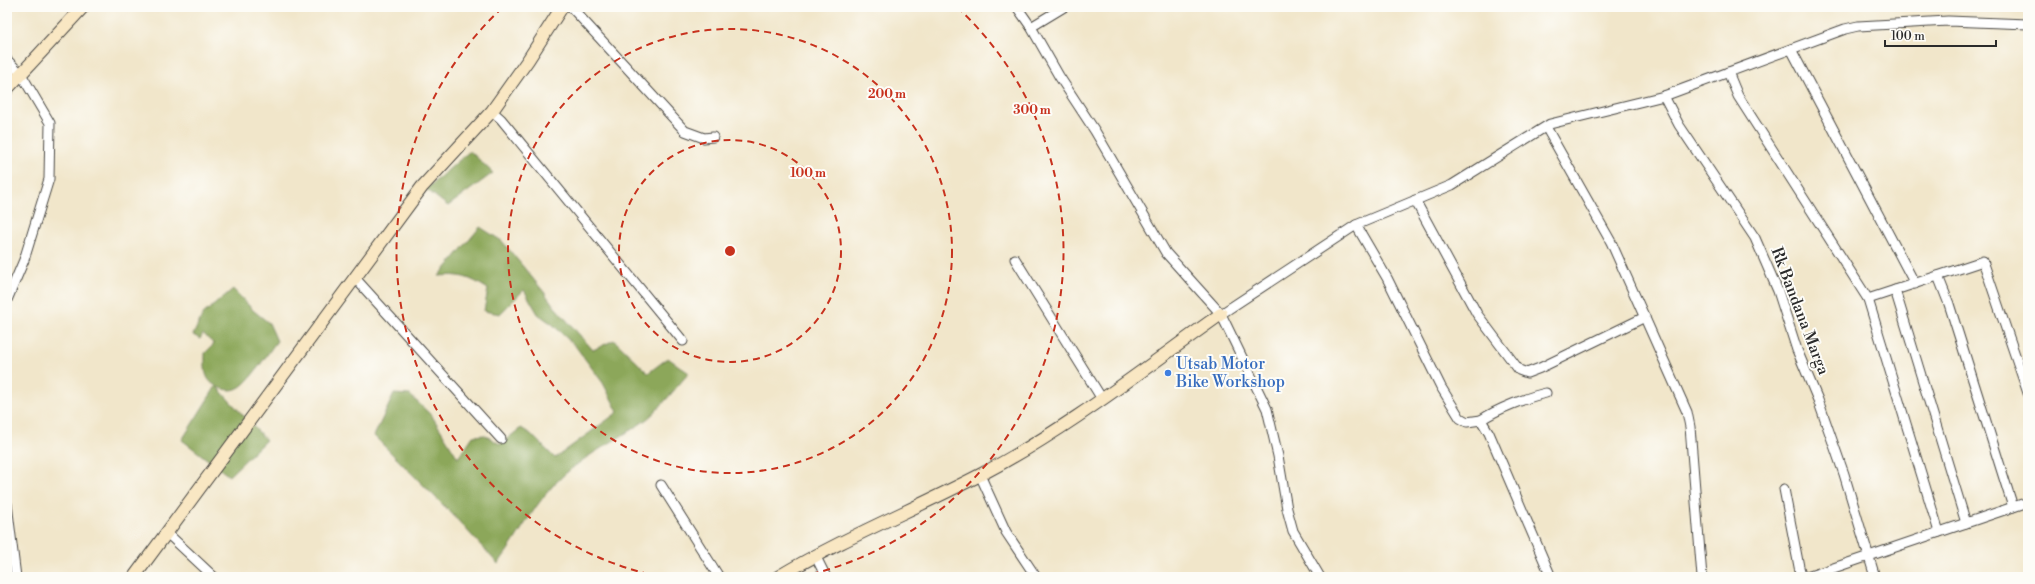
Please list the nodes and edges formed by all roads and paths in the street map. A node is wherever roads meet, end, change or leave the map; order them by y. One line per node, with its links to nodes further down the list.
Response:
1 (83, 7): 11 (street)
2 (562, 7): 14 (street)
3 (571, 7): 16 (street)
4 (1017, 7): 7 (street)
5 (1064, 7): 7 (street)
6 (2028, 24): 8 (street)
7 (1031, 27): 26 (street)
8 (1791, 49): 10 (street); 22 (street)
9 (7, 60): 11 (street)
10 (1728, 72): 13 (street); 24 (street)
11 (21, 74): 12 (street); 25 (street)
12 (7, 89)
13 (1664, 96): 15 (street); 44 (street, Rk Bandana Marga)
14 (492, 111): 21 (street); 28 (street)
15 (1546, 127): 17 (street); 27 (street)
16 (713, 137)
17 (1415, 200): 18 (street); 27 (street)
18 (1356, 225): 26 (street); 32 (street)
19 (1015, 258): 31 (street)
20 (1938, 276): 22 (street); 30 (street); 39 (street)
21 (355, 278): 33 (street); 42 (street)
22 (1915, 284): 23 (street)
23 (1895, 290): 24 (street); 40 (street)
24 (1868, 299): 41 (street)
25 (7, 300)
26 (1221, 314): 31 (street); 52 (street)
27 (1645, 317): 54 (street)
28 (683, 341)
29 (1546, 393): 32 (street)
30 (2028, 393)
31 (1102, 399): 34 (street)
32 (1481, 420): 53 (street)
33 (501, 439)
34 (980, 475): 43 (street); 51 (street)
35 (661, 485): 48 (street)
36 (1784, 489): 55 (street)
37 (2028, 502): 39 (street)
38 (7, 504): 45 (street)
39 (2012, 508): 40 (street)
40 (1966, 523): 41 (street)
41 (1939, 532): 44 (street)
42 (167, 533): 46 (street); 47 (street)
43 (815, 555): 49 (street); 50 (street)
44 (1868, 555): 56 (street); 57 (street, Rk Bandana Marga)
45 (16, 577)
46 (134, 577)
47 (214, 577)
48 (719, 577)
49 (778, 577)
50 (826, 577)
51 (1036, 577)
52 (1320, 577)
53 (1551, 577)
54 (1702, 577)
55 (1801, 577)
56 (1807, 577)
57 (1875, 577)

